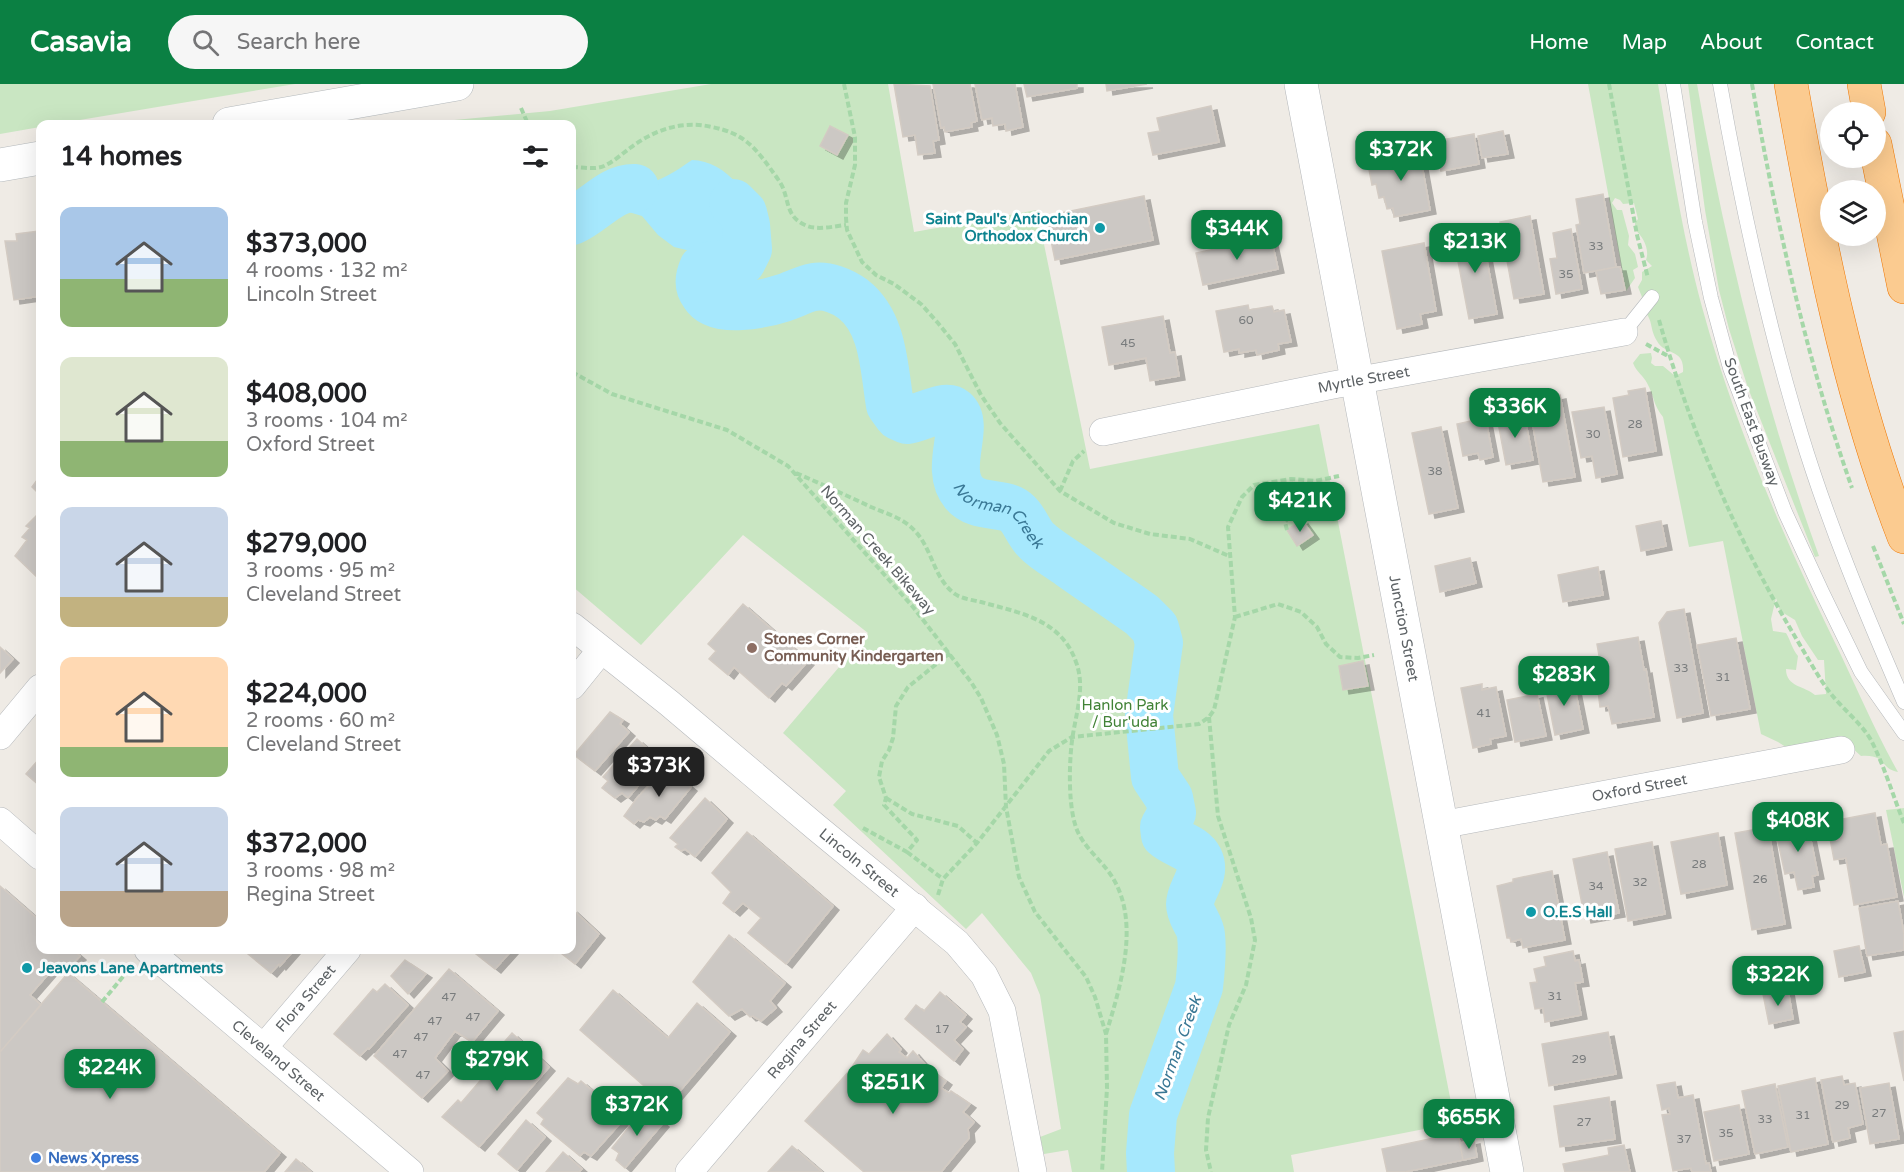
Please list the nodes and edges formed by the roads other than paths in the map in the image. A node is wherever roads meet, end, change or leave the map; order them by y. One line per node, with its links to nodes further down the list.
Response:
1 (457, 84): 8 (street)
2 (1301, 84): 15 (street, Junction Street)
3 (1674, 84): 23 (lane, South East Busway)
4 (1720, 84): 22 (lane)
5 (1791, 84): 17 (highway)
6 (1864, 84): 7 (highway)
7 (1867, 102)
8 (253, 120)
9 (36, 159): 10 (street)
10 (0, 165)
11 (1880, 168): 12 (highway)
12 (1904, 287)
13 (1652, 297): 14 (lane)
14 (1624, 332): 15 (street, Myrtle Street)
15 (1357, 381): 16 (street, Myrtle Street); 26 (street, Junction Street)
16 (1103, 432)
17 (1904, 537)
18 (576, 629): 19 (street, Lincoln Street)
19 (601, 650): 20 (street); 29 (street, Lincoln Street)
20 (576, 681)
21 (36, 693): 24 (street)
22 (1904, 702)
23 (1904, 733)
24 (0, 736)
25 (1841, 750): 26 (street, Oxford Street)
26 (1440, 825): 36 (street, Junction Street)
27 (2, 827): 28 (street)
28 (36, 853)
29 (926, 902): 34 (street, Regina Street); 35 (street, Lincoln Street)
30 (153, 954): 32 (street, Cleveland Street)
31 (344, 954): 32 (street, Flora Street)
32 (264, 1047): 33 (street, Cleveland Street)
33 (410, 1172)
34 (688, 1172)
35 (1033, 1172)
36 (1507, 1172)

